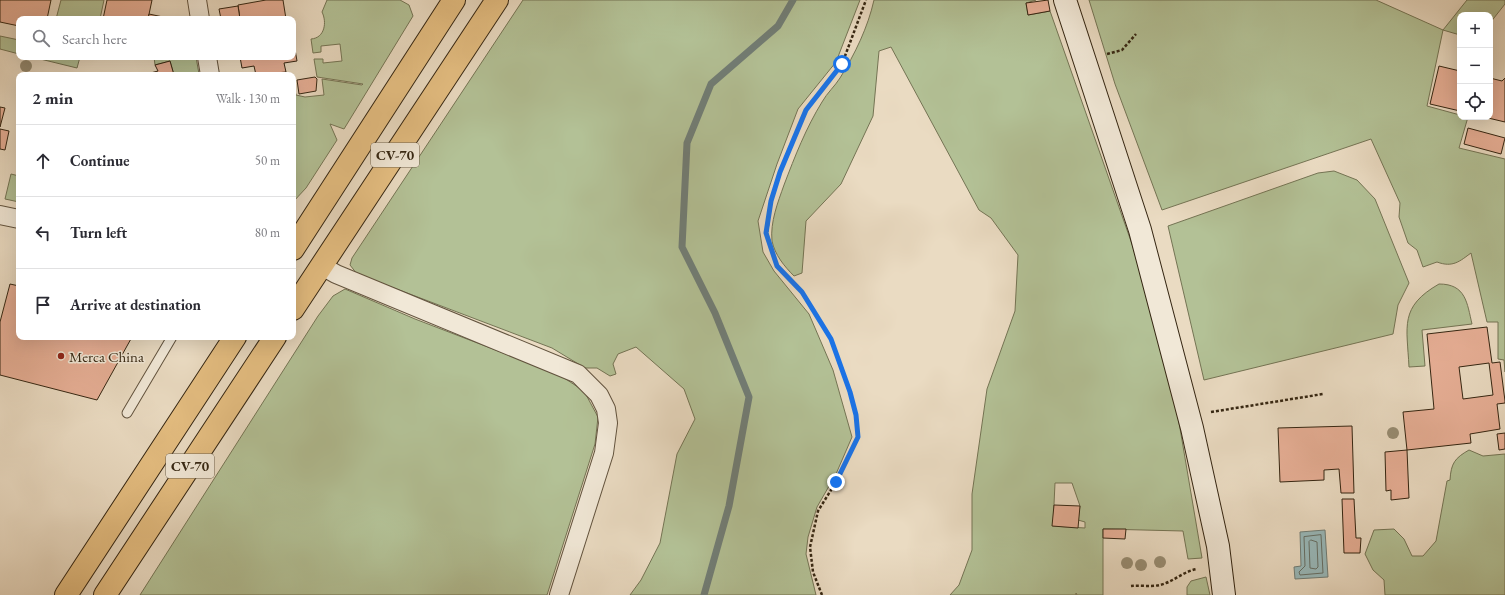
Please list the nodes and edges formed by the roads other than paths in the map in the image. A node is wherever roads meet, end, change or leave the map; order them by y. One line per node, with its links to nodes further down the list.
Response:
1 (197, 0): 5 (street)
2 (454, 0): 10 (main road, CV-70)
3 (497, 0): 11 (main road, CV-70)
4 (1065, 0): 20 (main road)
5 (200, 16)
6 (208, 60): 7 (street)
7 (210, 72)
8 (0, 215): 9 (street)
9 (16, 218)
10 (296, 241)
11 (322, 266): 12 (main road, CV-70); 19 (street)
12 (296, 305)
13 (170, 340): 16 (lane)
14 (233, 340): 17 (main road, CV-70)
15 (273, 340): 18 (main road, CV-70)
16 (127, 413)
17 (66, 595)
18 (106, 595)
19 (558, 595)
20 (1224, 595)

